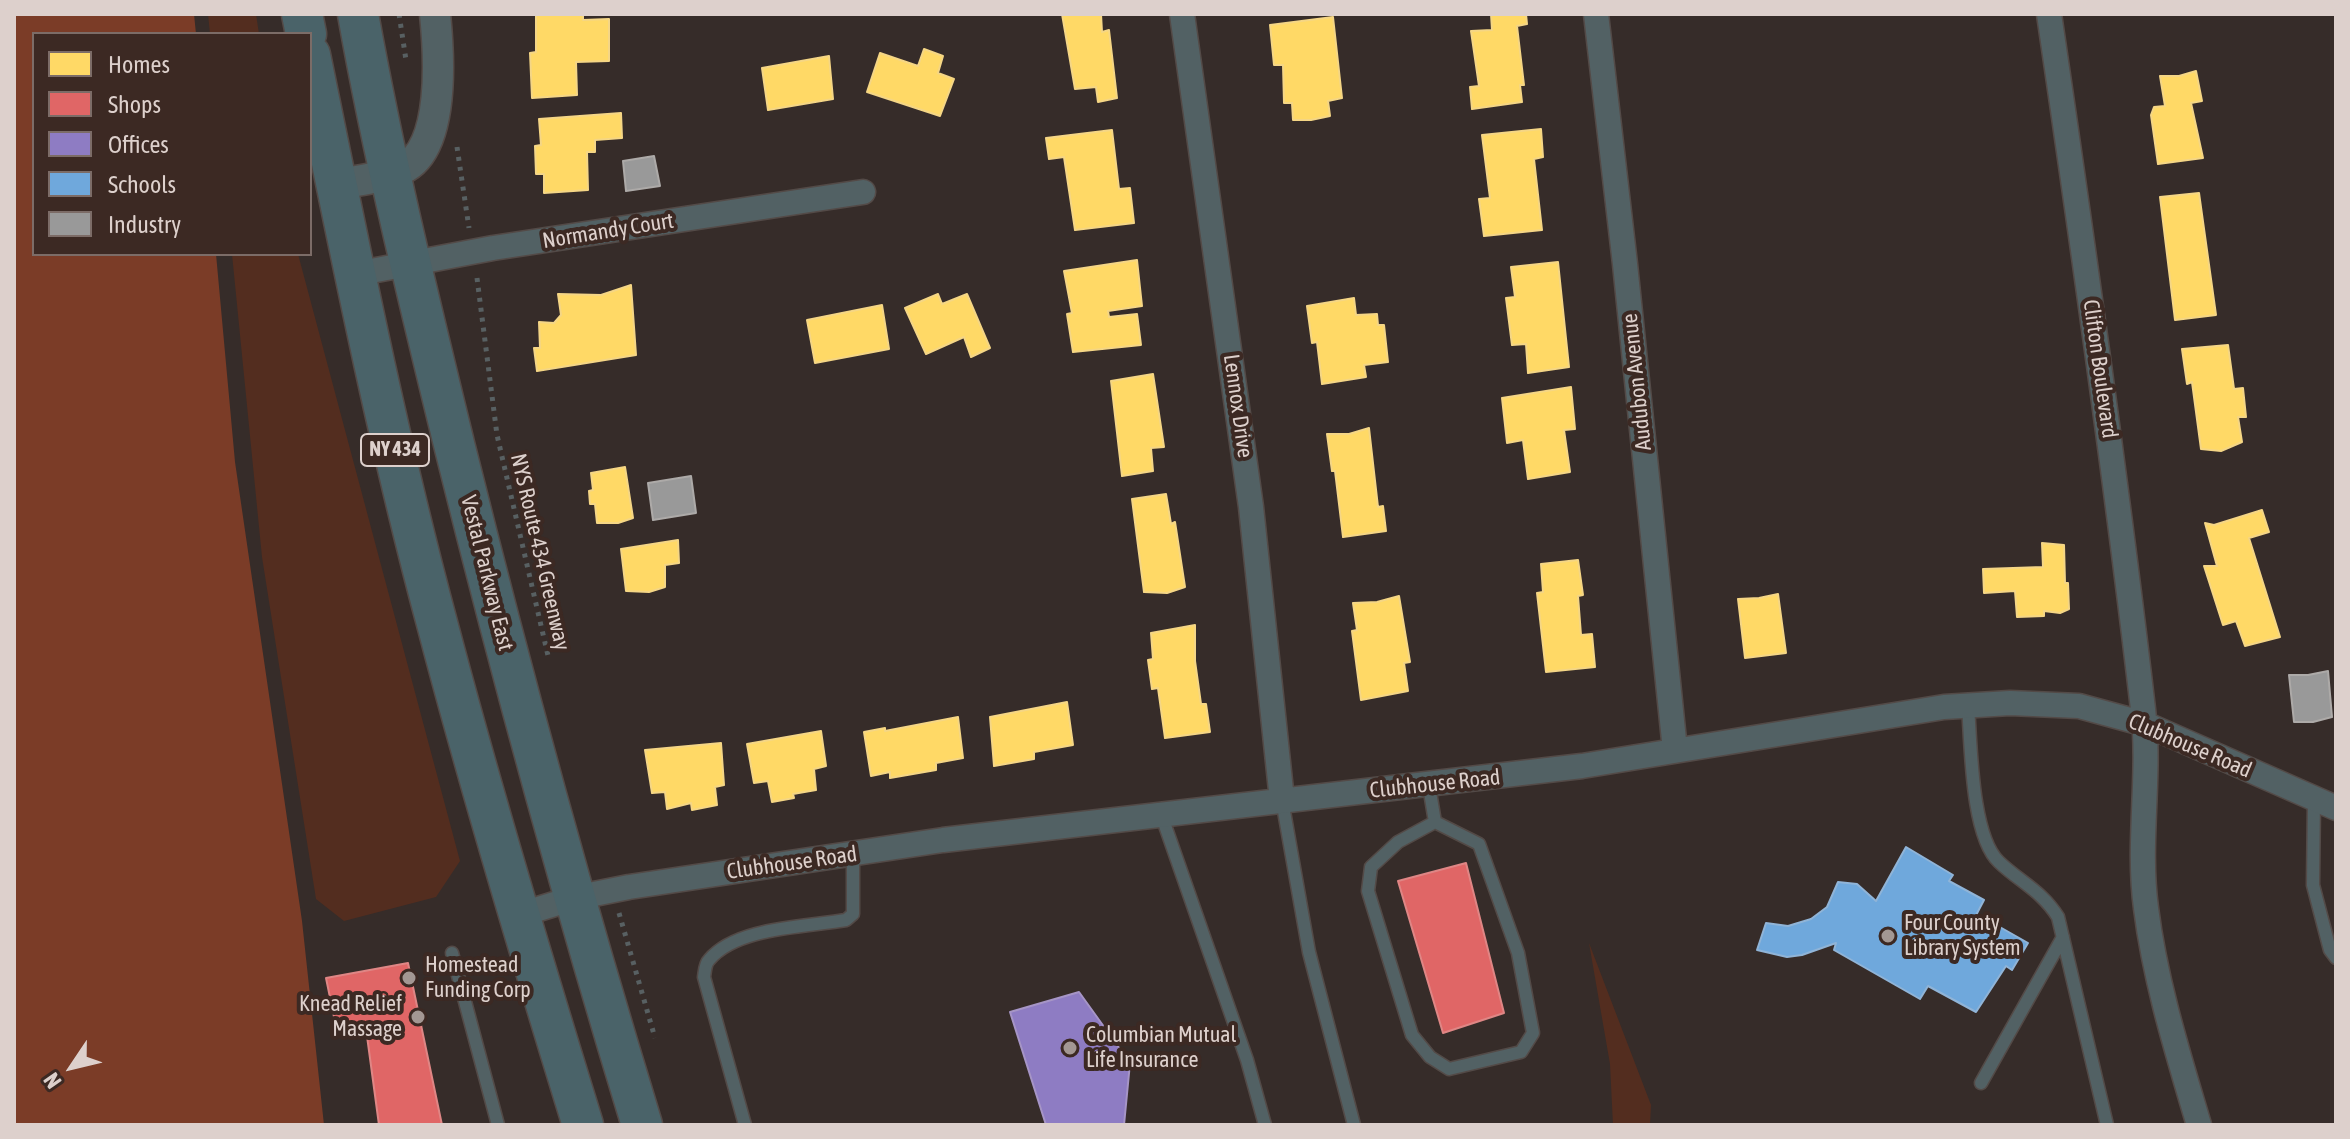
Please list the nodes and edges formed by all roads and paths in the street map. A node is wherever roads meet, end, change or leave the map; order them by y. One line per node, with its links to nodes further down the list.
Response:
1 (358, 14): 10 (main road, Vestal Parkway East / NY 434)
2 (399, 14): 8 (path)
3 (435, 14): 8 (street)
4 (1182, 14): 21 (street, Lennox Drive)
5 (1596, 14): 19 (street, Audubon Avenue)
6 (2049, 14): 18 (street, Clifton Boulevard)
7 (312, 65): 11 (main road, NY 434)
8 (437, 94): 10 (street)
9 (457, 144): 13 (path, NYS Route 434 Greenway)
10 (389, 173): 11 (street); 14 (main road, Vestal Parkway East / NY 434)
11 (337, 185): 15 (main road, NY 434)
12 (863, 192): 13 (street, Normandy Court)
13 (473, 252): 14 (street, Normandy Court); 16 (path, NYS Route 434 Greenway)
14 (410, 264): 15 (street, Normandy Court); 26 (main road, Vestal Parkway East / NY 434)
15 (355, 274): 27 (main road, NY 434)
16 (550, 666)
17 (1968, 706): 18 (street, Clubhouse Road); 19 (street, Clubhouse Road); 28 (lane)
18 (2145, 724): 22 (street, Clubhouse Road); 40 (street, Clifton Boulevard)
19 (1675, 750): 20 (street, Clubhouse Road)
20 (1429, 786): 21 (street, Clubhouse Road); 24 (lane)
21 (1282, 800): 23 (street, Clubhouse Road); 38 (lane)
22 (2325, 804): 30 (lane)
23 (1161, 814): 25 (street, Clubhouse Road); 37 (lane)
24 (1435, 822): 24 (lane)
25 (853, 854): 26 (street, Clubhouse Road); 36 (lane)
26 (593, 895): 27 (street, Clubhouse Road); 31 (path); 35 (main road, Vestal Parkway East / NY 434)
27 (519, 915): 34 (main road, NY 434)
28 (2063, 937): 32 (lane); 39 (lane)
29 (452, 953): 33 (lane)
30 (2336, 958)
31 (656, 1042)
32 (1981, 1083)
33 (498, 1125)
34 (583, 1125)
35 (642, 1125)
36 (745, 1125)
37 (1265, 1125)
38 (1354, 1125)
39 (2107, 1125)
40 (2199, 1125)

